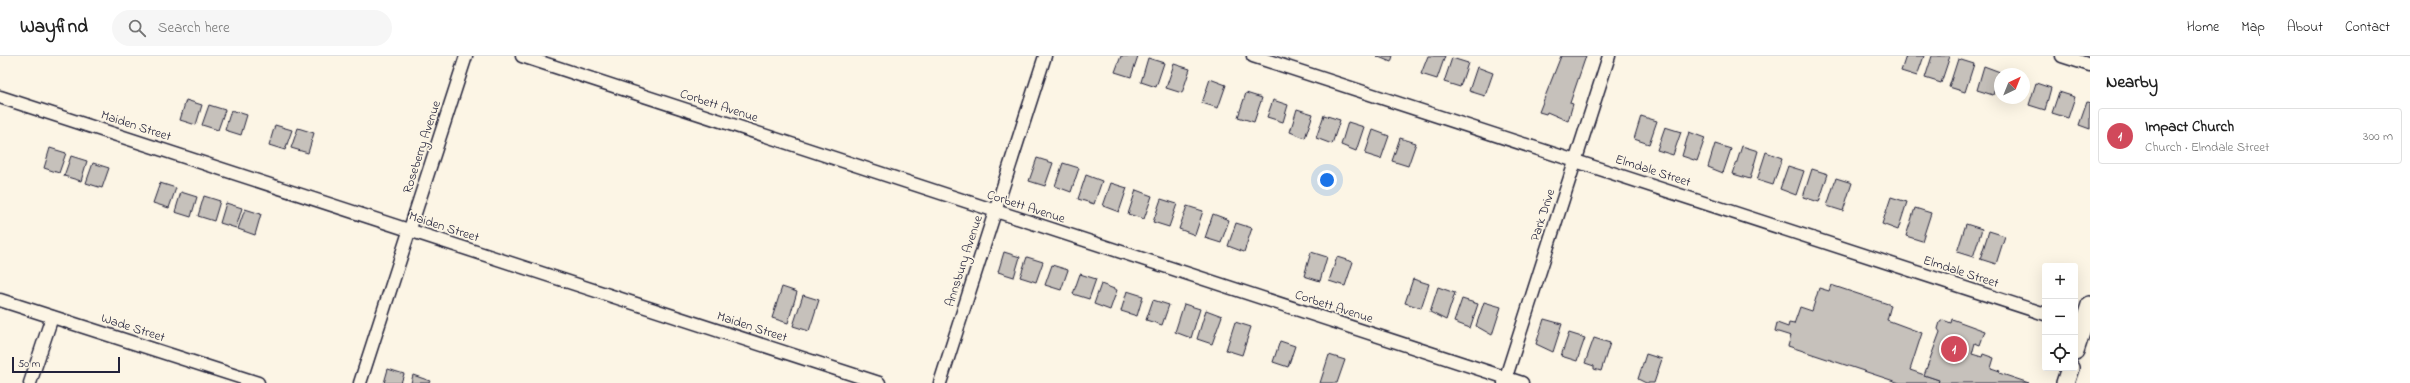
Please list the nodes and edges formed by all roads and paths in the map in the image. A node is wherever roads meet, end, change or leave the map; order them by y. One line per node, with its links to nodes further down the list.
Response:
1 (466, 56): 11 (street, Roseberry Avenue)
2 (522, 56): 10 (street, Corbett Avenue)
3 (1045, 56): 10 (street, Annsbury Avenue)
4 (1253, 56): 9 (street, Elmdale Street)
5 (1609, 56): 9 (street, Park Drive)
6 (2062, 56): 7 (street)
7 (2090, 65)
8 (0, 97): 11 (street, Maiden Street)
9 (1575, 160): 14 (street, Elmdale Street); 20 (street, Park Drive)
10 (995, 211): 20 (street, Corbett Avenue); 25 (street, Annsbury Avenue)
11 (410, 230): 23 (street, Roseberry Avenue); 24 (street, Maiden Street)
12 (0, 300): 15 (street, Wade Street)
13 (2090, 305): 16 (street)
14 (2042, 313)
15 (52, 317): 19 (street, Wade Street); 21 (street)
16 (2083, 326): 17 (street)
17 (2078, 342)
18 (2069, 371): 27 (street)
19 (237, 380): 22 (street, Wade Street)
20 (1505, 380): 26 (street, Corbett Avenue)
21 (30, 383)
22 (258, 383)
23 (360, 383)
24 (879, 383)
25 (940, 383)
26 (1522, 383)
27 (2065, 383)

